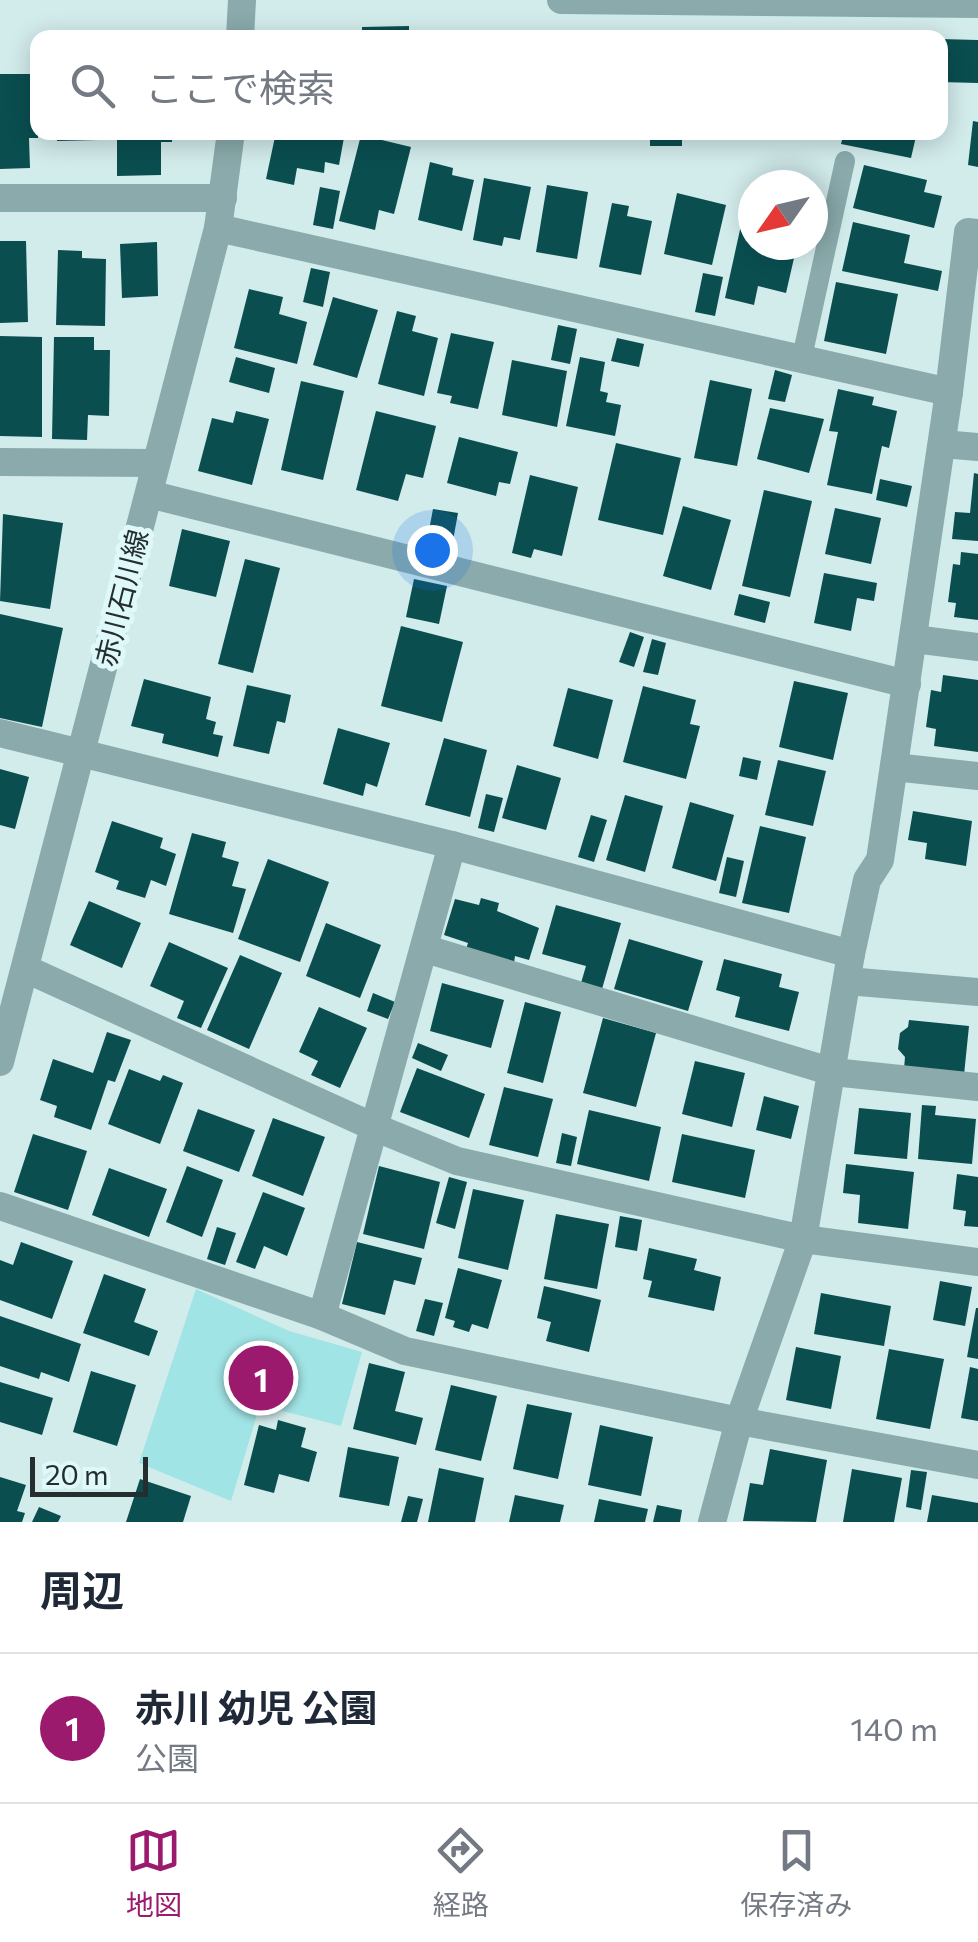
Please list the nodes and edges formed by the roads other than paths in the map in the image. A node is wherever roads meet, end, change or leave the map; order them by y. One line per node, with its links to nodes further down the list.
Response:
1 (242, 0): 4 (street)
2 (562, 0): 3 (street)
3 (978, 4)
4 (240, 30)
5 (230, 140): 8 (street, 赤川石川線)
6 (845, 162): 11 (lane)
7 (0, 198): 8 (street)
8 (223, 198): 9 (street, 赤川石川線)
9 (218, 228): 11 (street); 16 (street, 赤川石川線)
10 (978, 233): 12 (street)
11 (802, 358): 12 (street)
12 (950, 392): 13 (street)
13 (942, 444): 14 (street); 18 (street)
14 (978, 448)
15 (0, 462): 16 (street)
16 (156, 462): 17 (street, 赤川石川線)
17 (149, 494): 20 (street); 22 (street, 赤川石川線)
18 (914, 639): 19 (street); 20 (street)
19 (978, 647)
20 (907, 684): 23 (street)
21 (0, 733): 22 (street)
22 (83, 752): 25 (street); 28 (street, 赤川石川線)
23 (894, 767): 24 (street); 27 (street)
24 (978, 776)
25 (452, 845): 26 (street); 27 (street)
26 (426, 950): 31 (street); 33 (street)
27 (849, 968): 29 (street); 31 (street)
28 (26, 969): 30 (street, 赤川石川線); 33 (street)
29 (978, 992)
30 (0, 1062)
31 (832, 1072): 32 (street); 35 (street)
32 (978, 1087)
33 (374, 1128): 35 (street); 37 (street)
34 (0, 1206): 37 (street)
35 (803, 1239): 36 (street); 38 (street)
36 (978, 1262)
37 (322, 1316): 38 (street)
38 (738, 1421): 39 (street); 40 (street)
39 (978, 1465)
40 (712, 1522)

